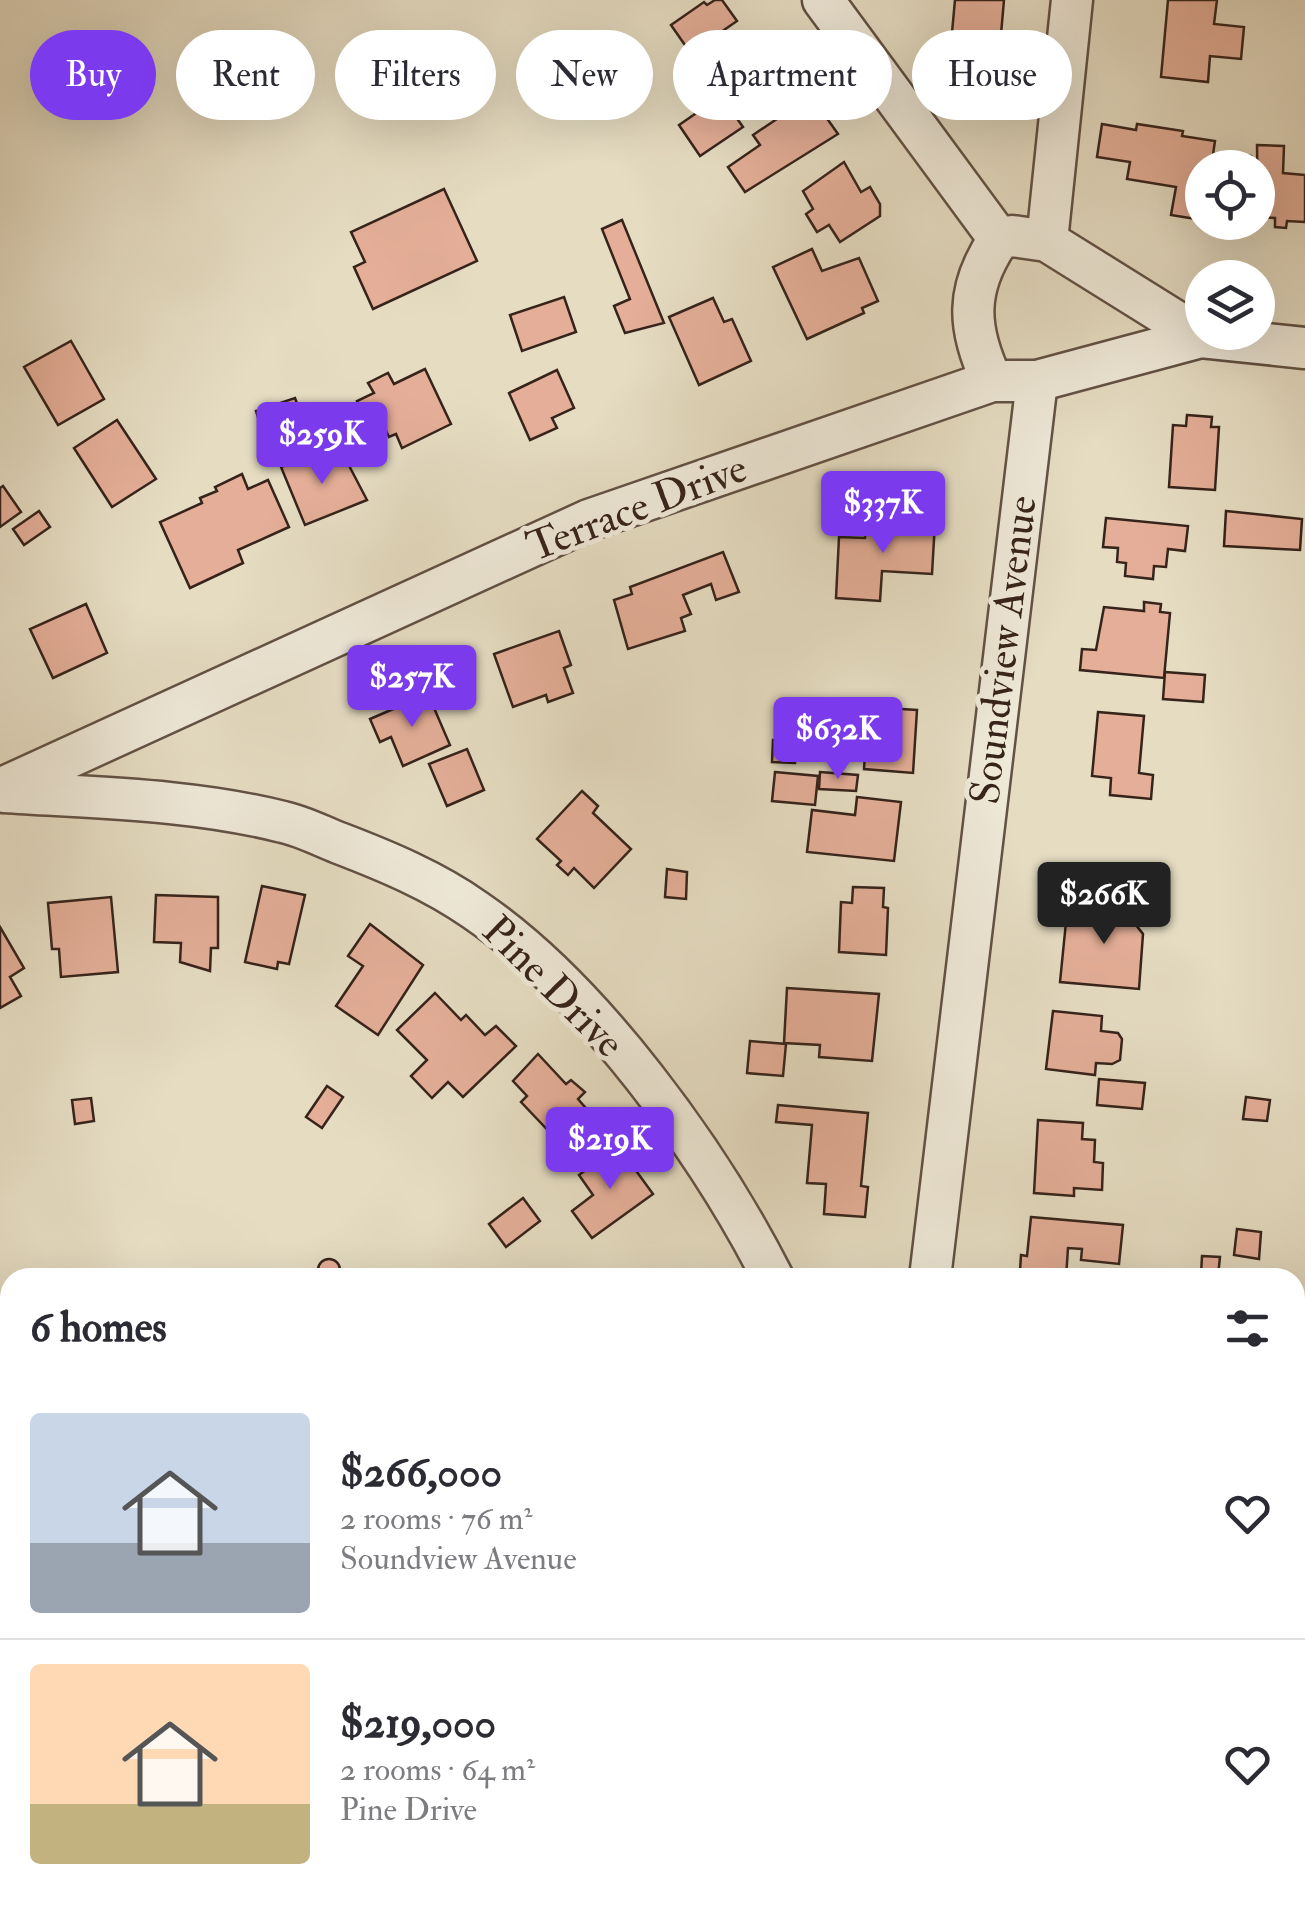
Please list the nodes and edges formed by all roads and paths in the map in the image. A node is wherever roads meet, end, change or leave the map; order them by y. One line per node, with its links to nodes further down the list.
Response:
1 (824, 0): 3 (street)
2 (1072, 0): 4 (street)
3 (998, 239): 4 (street); 9 (street)
4 (1046, 241): 5 (street)
5 (1185, 327)
6 (1185, 341): 10 (street, Terrace Drive)
7 (1275, 345): 8 (street, Terrace Drive)
8 (1305, 348)
9 (992, 381): 10 (street, Terrace Drive); 11 (street, Terrace Drive)
10 (1037, 381): 13 (street, Soundview Avenue)
11 (0, 791): 12 (street, Pine Drive)
12 (769, 1268)
13 (931, 1268)

